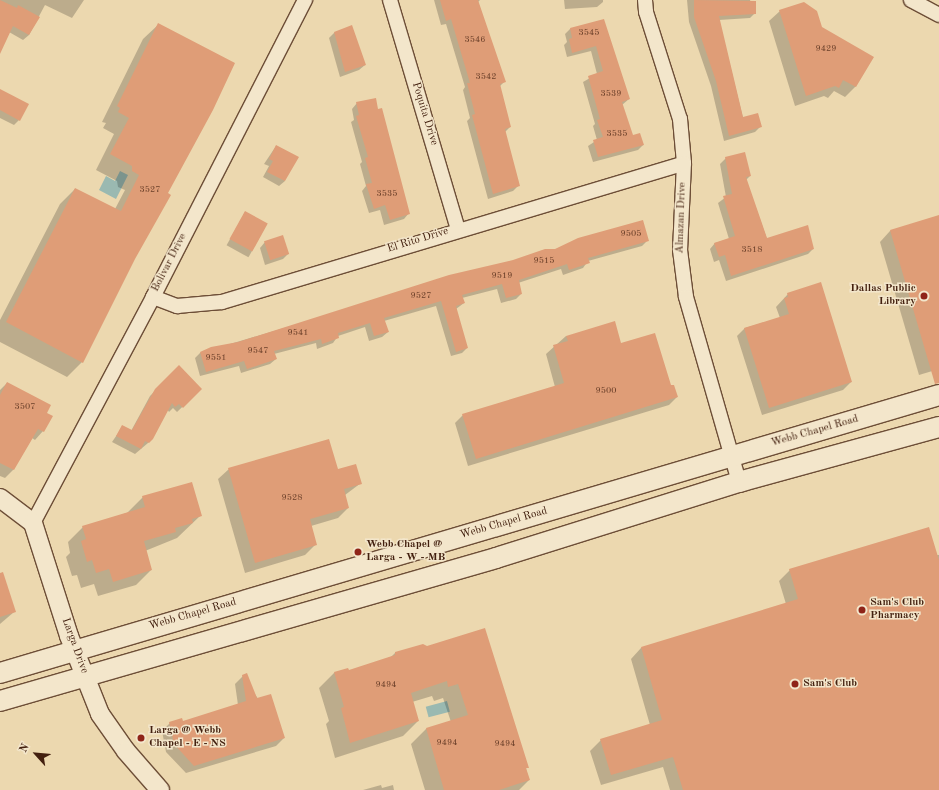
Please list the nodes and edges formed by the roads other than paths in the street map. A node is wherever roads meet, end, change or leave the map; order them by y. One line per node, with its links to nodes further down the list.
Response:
1 (305, 0): 8 (street, Bolivar Drive)
2 (390, 0): 7 (street, Poquita Drive)
3 (645, 0): 6 (street, Almazan Drive)
4 (911, 0): 5 (street)
5 (939, 15)
6 (684, 163): 7 (street, El Rito Drive); 11 (street, Almazan Drive)
7 (458, 229): 8 (street, El Rito Drive)
8 (153, 296): 14 (street, Bolivar Drive)
9 (939, 395): 11 (main road, Webb Chapel Road)
10 (939, 426): 12 (main road)
11 (732, 457): 12 (street, Almazan Drive); 15 (main road, Webb Chapel Road)
12 (739, 482): 16 (main road)
13 (0, 498): 14 (street)
14 (33, 523): 17 (street, Larga Drive)
15 (341, 572): 16 (main road); 17 (main road, Webb Chapel Road)
16 (350, 600): 19 (main road)
17 (75, 650): 18 (main road, Webb Chapel Road); 19 (street, Larga Drive)
18 (0, 673)
19 (85, 677): 20 (main road); 21 (street, Larga Drive)
20 (0, 701)
21 (160, 790)

